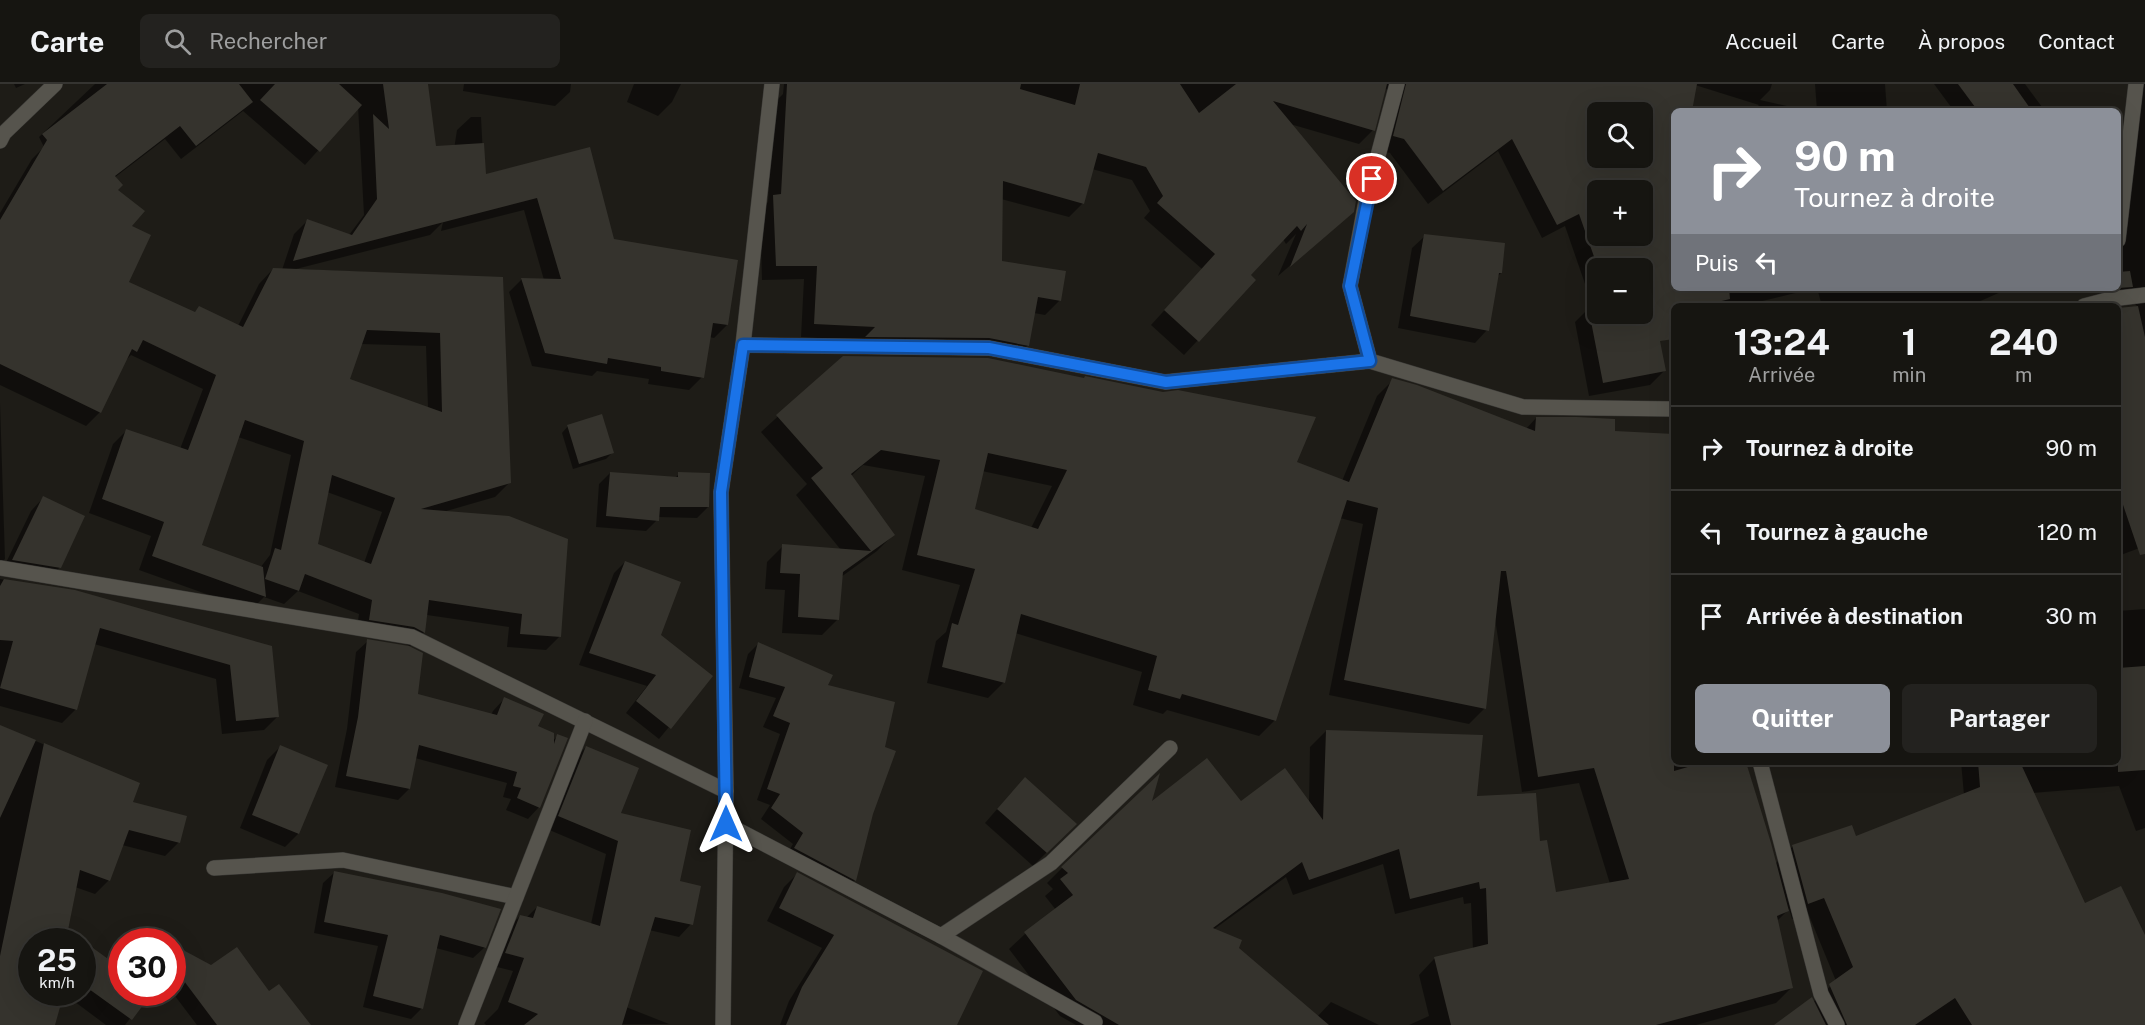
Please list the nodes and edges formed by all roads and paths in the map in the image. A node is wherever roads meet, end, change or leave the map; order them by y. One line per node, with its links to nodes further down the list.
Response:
1 (56, 84): 5 (street)
2 (772, 84): 10 (street)
3 (1397, 84): 11 (street)
4 (2136, 84): 6 (street)
5 (0, 141)
6 (2121, 214)
7 (2112, 293): 8 (street); 9 (street)
8 (2145, 295)
9 (2090, 303)
10 (743, 345): 11 (street); 17 (street)
11 (1370, 361): 12 (street)
12 (1671, 409)
13 (0, 568): 14 (street)
14 (585, 721): 17 (street); 20 (street)
15 (1170, 748): 21 (street)
16 (1761, 765): 25 (street)
17 (726, 791): 18 (street)
18 (726, 824): 21 (street); 24 (street)
19 (214, 868): 20 (street)
20 (516, 897): 23 (street)
21 (941, 936): 22 (street)
22 (1095, 1022)
23 (466, 1025)
24 (723, 1025)
25 (1837, 1025)

